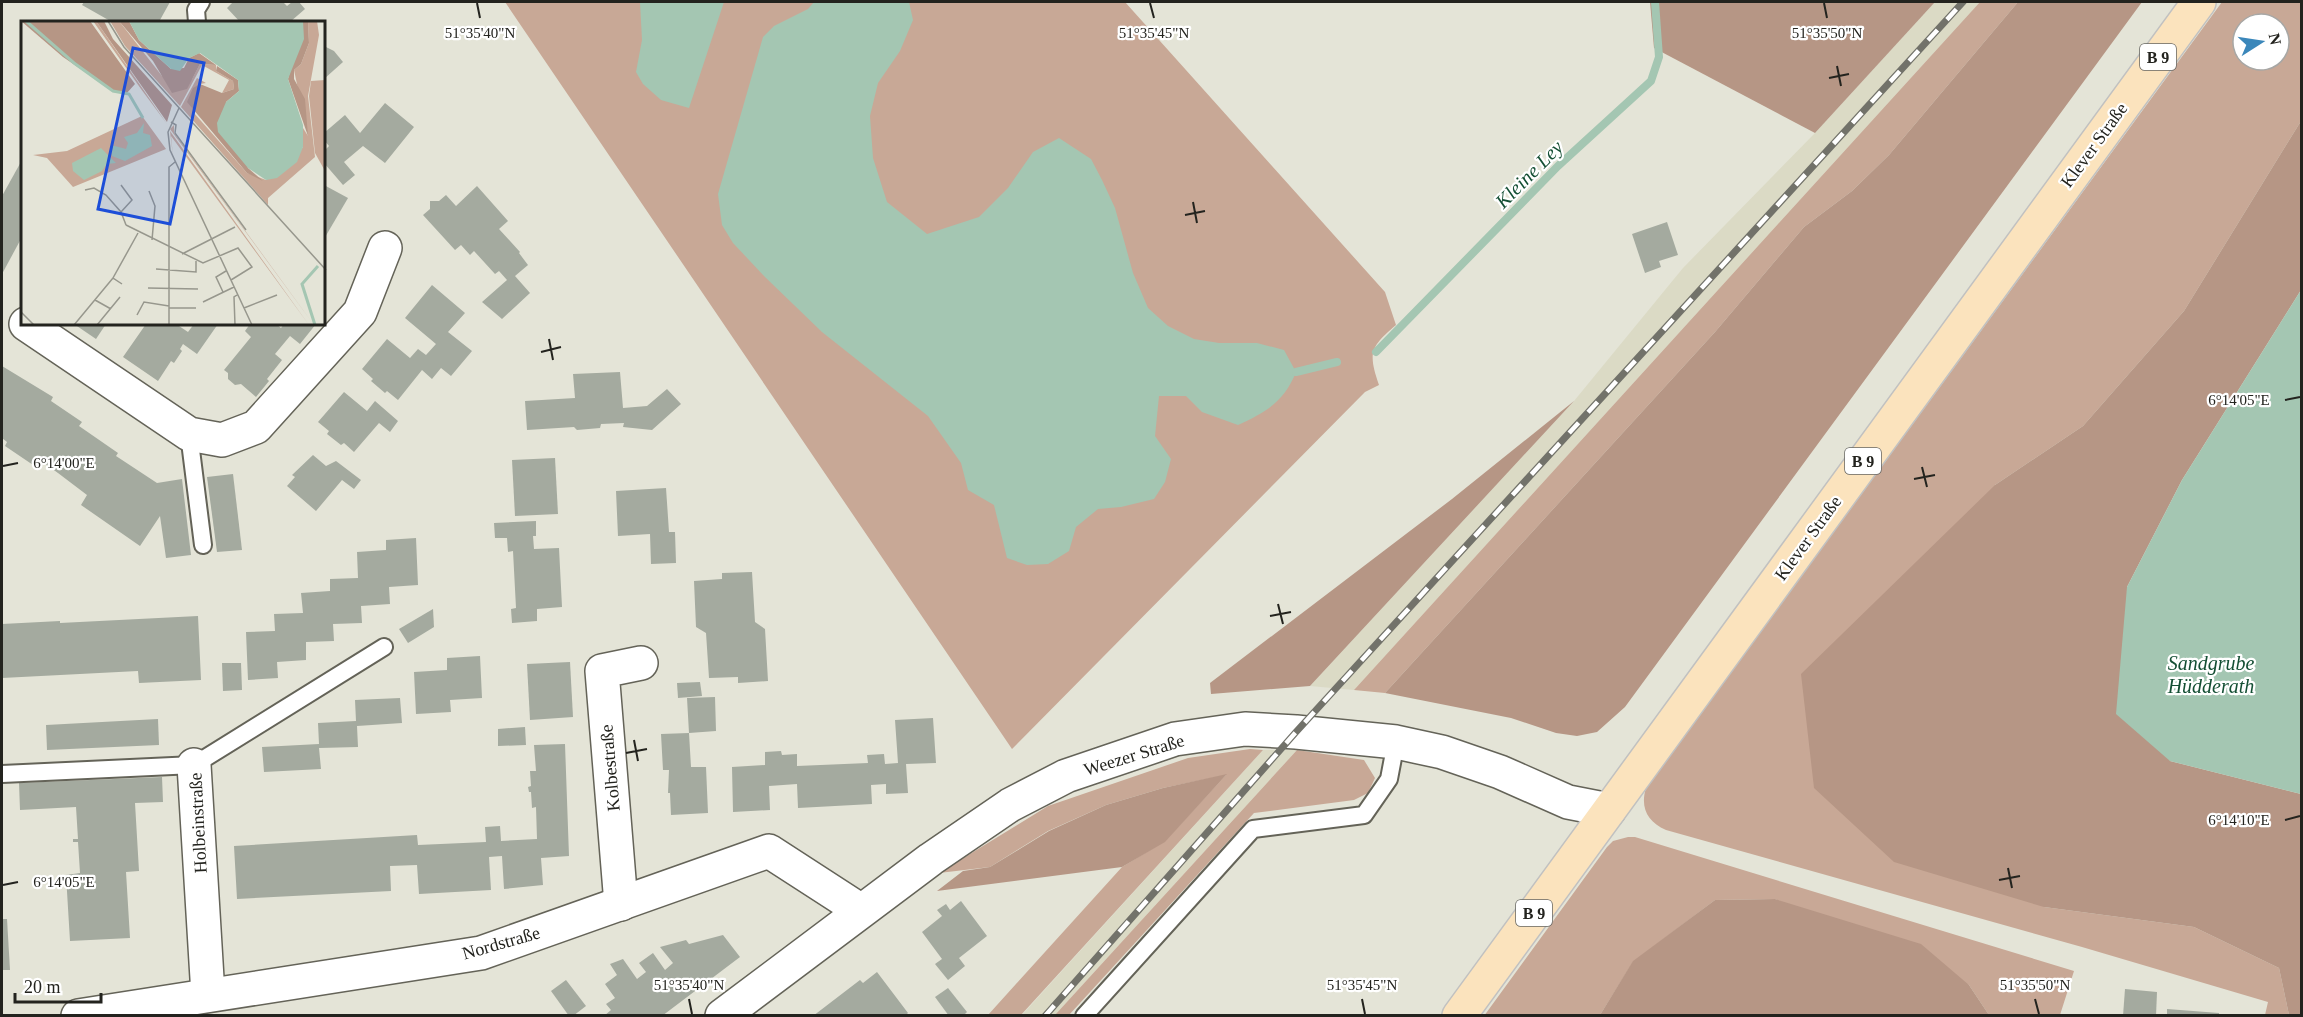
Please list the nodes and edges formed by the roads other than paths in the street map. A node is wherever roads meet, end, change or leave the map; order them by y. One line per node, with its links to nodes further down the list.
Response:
1 (201, 2): 3 (lane)
2 (2199, 2): 15 (main road, Klever Straße / B 9)
3 (197, 21)
4 (385, 248): 8 (street)
5 (21, 326): 7 (street)
6 (27, 326): 8 (street)
7 (2, 335)
8 (189, 434): 9 (lane)
9 (202, 545)
10 (384, 647): 13 (lane, Holbeinstraße)
11 (641, 663): 16 (street, Kolbestraße)
12 (1396, 742): 15 (street, Weezer Straße); 17 (street, Weezer Straße); 21 (lane)
13 (194, 765): 14 (lane); 18 (street, Holbeinstraße)
14 (2, 774)
15 (1609, 810): 22 (main road, Klever Straße / B 9)
16 (621, 904): 17 (street, Nordstraße); 18 (street, Nordstraße)
17 (860, 910): 20 (street, Weezer Straße)
18 (208, 995): 19 (street, Nordstraße)
19 (78, 1016)
20 (722, 1016)
21 (1084, 1016)
22 (1459, 1016)

